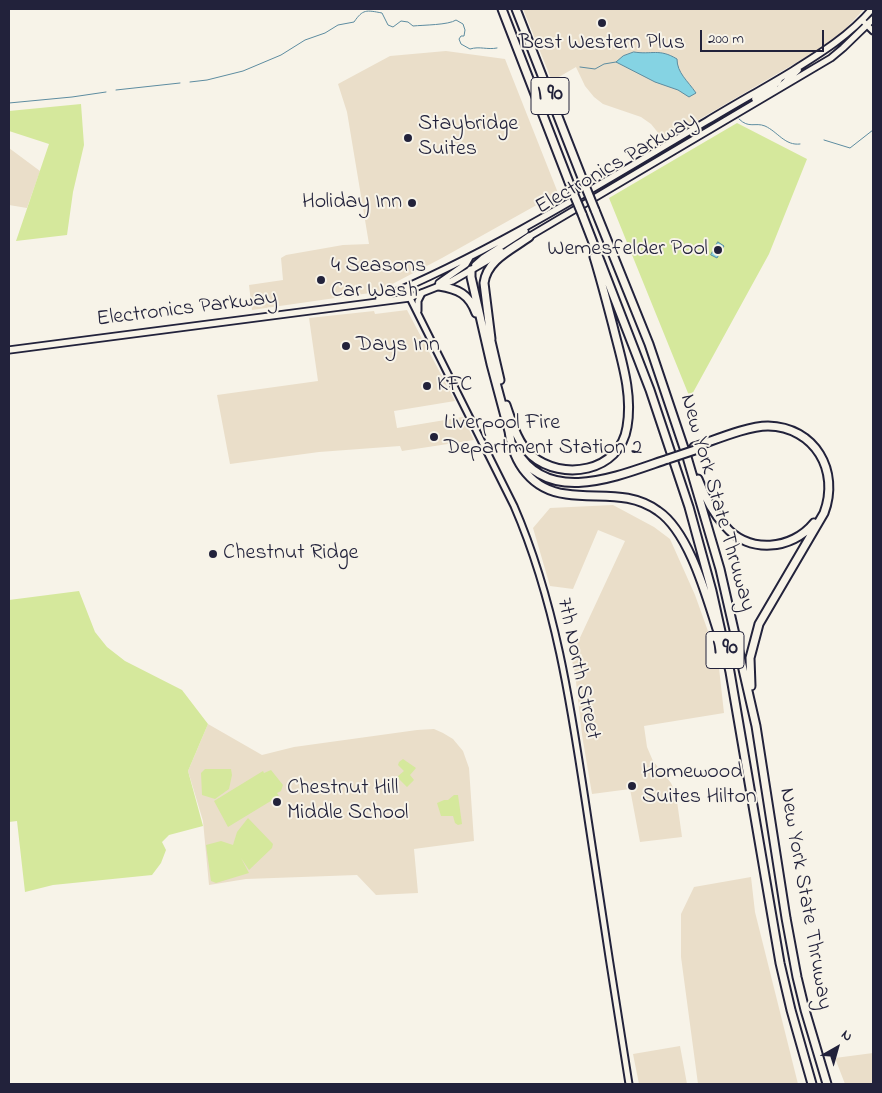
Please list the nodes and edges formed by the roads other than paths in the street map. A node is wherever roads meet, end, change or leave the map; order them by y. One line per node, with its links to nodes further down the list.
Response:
1 (502, 9): 13 (highway, New York State Thruway / I 90, bridge)
2 (516, 9): 29 (highway, New York State Thruway / I 90, bridge)
3 (872, 9): 5 (main road, Electronics Parkway)
4 (873, 19): 6 (main road, Electronics Parkway)
5 (862, 20): 6 (street); 8 (main road, Electronics Parkway)
6 (867, 26): 7 (street); 10 (main road, Electronics Parkway)
7 (873, 31)
8 (802, 64): 9 (main road, Electronics Parkway); 10 (main road)
9 (780, 78): 11 (main road); 12 (main road, Electronics Parkway)
10 (780, 88): 11 (main road, Electronics Parkway)
11 (738, 114): 14 (main road, Electronics Parkway)
12 (544, 216): 15 (main road, Electronics Parkway); 16 (main road)
13 (588, 230): 26 (highway); 31 (highway, New York State Thruway / I 90)
14 (528, 237): 16 (main road, Electronics Parkway); 24 (highway)
15 (470, 257): 16 (main road); 18 (main road, Electronics Parkway); 19 (main road)
16 (471, 270): 17 (main road, Electronics Parkway); 24 (highway)
17 (439, 286): 19 (main road, Electronics Parkway); 24 (highway)
18 (405, 288): 21 (street, 7th North Street); 22 (main road, Electronics Parkway)
19 (429, 290): 20 (main road, Electronics Parkway)
20 (422, 293): 21 (main road, Electronics Parkway); 23 (street)
21 (409, 298): 22 (main road, Electronics Parkway); 23 (street, 7th North Street)
22 (370, 303): 25 (main road, Electronics Parkway)
23 (419, 316): 33 (street, 7th North Street)
24 (489, 342): 26 (highway); 27 (highway)
25 (9, 350)
26 (506, 405): 30 (highway)
27 (509, 431): 30 (highway); 31 (highway)
28 (695, 449): 29 (highway); 30 (highway, bridge); 32 (highway)
29 (688, 457): 32 (highway, New York State Thruway / I 90)
30 (667, 458)
31 (730, 672): 34 (highway, New York State Thruway / I 90)
32 (756, 726): 35 (highway, New York State Thruway / I 90)
33 (629, 1084)
34 (812, 1084)
35 (827, 1084)

